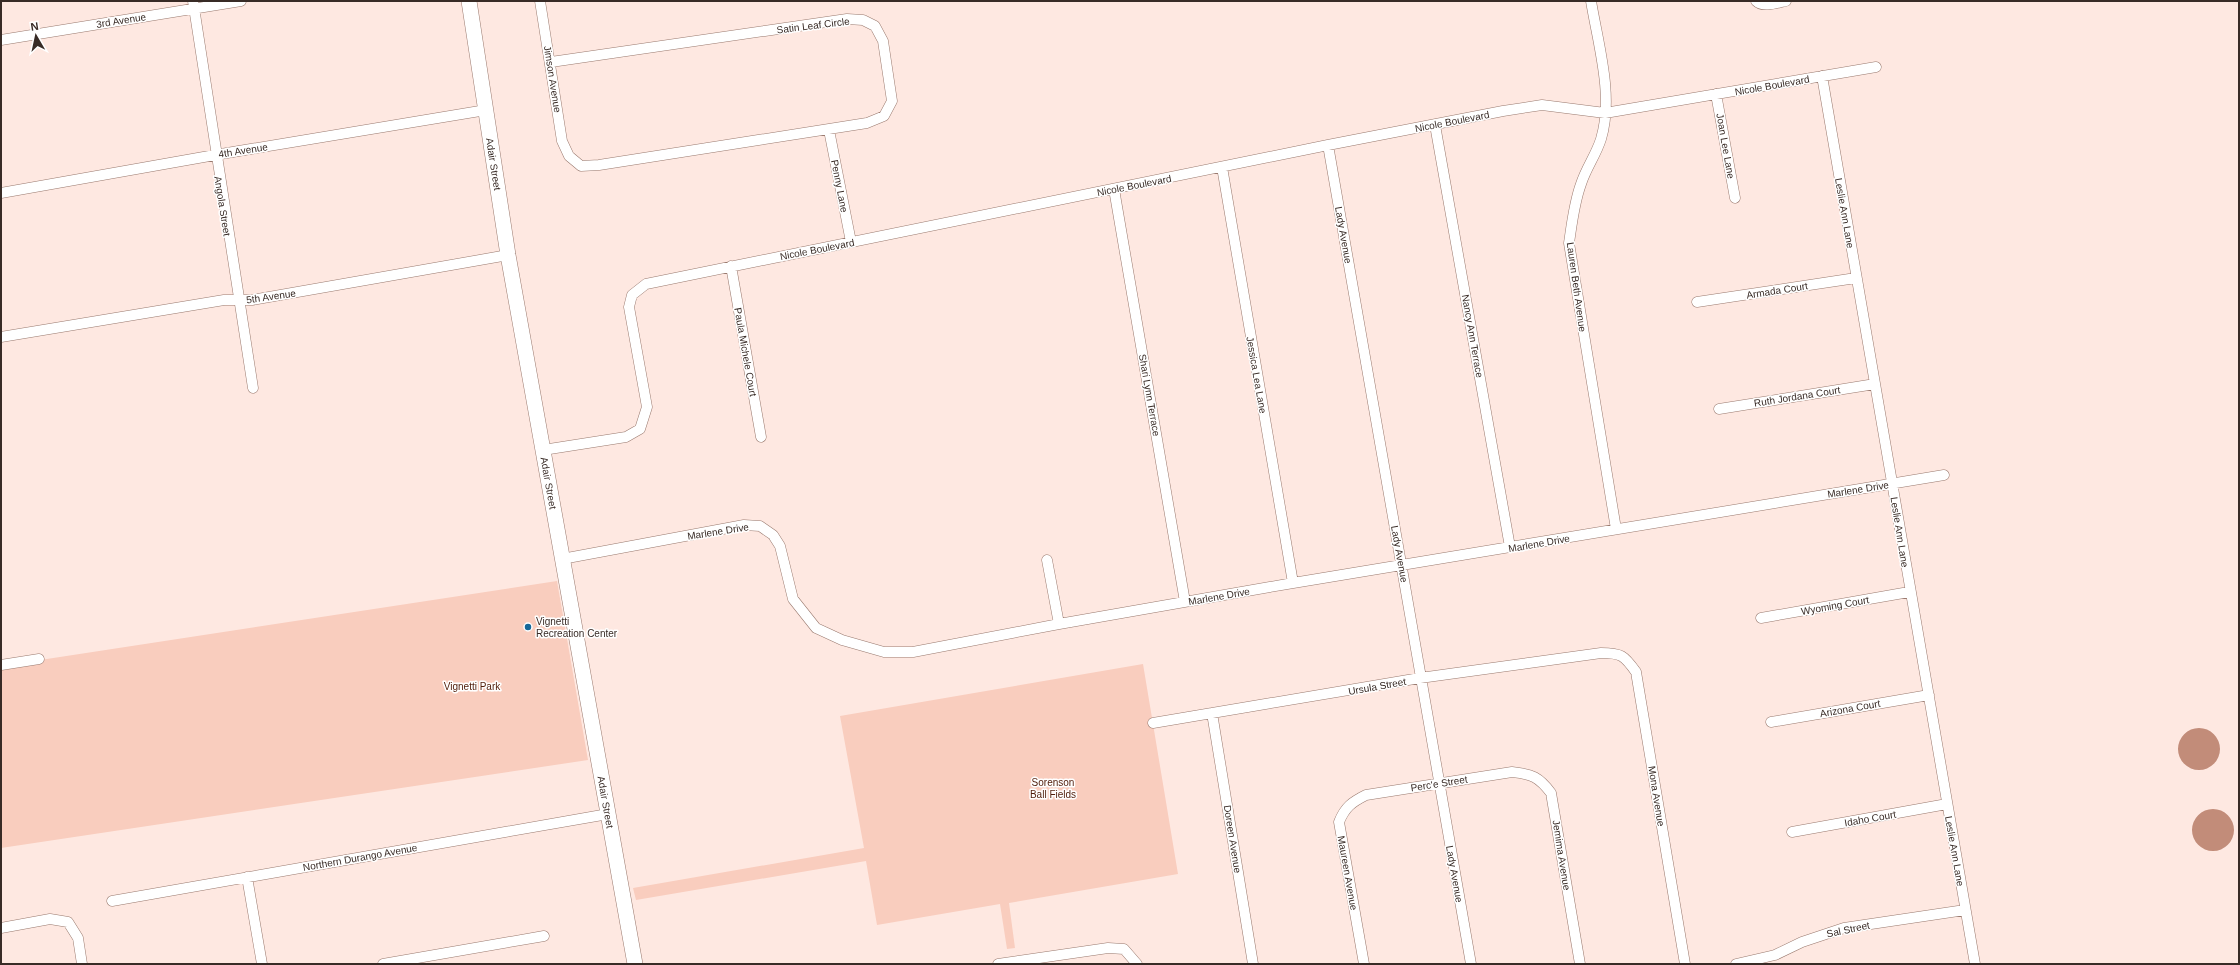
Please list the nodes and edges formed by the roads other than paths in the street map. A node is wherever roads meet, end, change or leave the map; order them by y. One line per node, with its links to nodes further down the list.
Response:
1 (241, 1): 7 (street, 3rd Avenue)
2 (469, 1): 13 (street, Adair Street)
3 (540, 1): 9 (street, Jimson Avenue)
4 (1592, 1): 14 (street, Lauren Beth Avenue)
5 (1756, 1): 6 (street)
6 (1786, 1)
7 (193, 5): 8 (street, 3rd Avenue); 18 (street, Angola Street)
8 (1, 40)
9 (551, 62): 16 (street, Satin Leaf Circle); 19 (street, Jimson Avenue)
10 (1876, 67): 11 (street, Nicole Boulevard)
11 (1822, 76): 12 (street, Nicole Boulevard); 27 (street, Leslie Ann Lane)
12 (1716, 94): 14 (street, Nicole Boulevard); 23 (street, Joan Lee Lane)
13 (486, 110): 18 (street, 4th Avenue); 25 (street, Adair Street)
14 (1605, 113): 15 (street, Nicole Boulevard); 38 (street, Lauren Beth Avenue)
15 (1435, 124): 17 (street, Nicole Boulevard); 39 (street, Nancy Ann Terrace)
16 (829, 130): 19 (street, Satin Leaf Circle); 24 (street, Penny Lane)
17 (1328, 145): 20 (street, Nicole Boulevard); 42 (street, Lady Avenue)
18 (215, 155): 22 (street, 4th Avenue); 28 (street, Angola Street)
19 (569, 156)
20 (1222, 167): 21 (street, Nicole Boulevard); 43 (street, Jessica Lea Lane)
21 (1114, 189): 24 (street, Nicole Boulevard); 45 (street, Shari Lynn Terrace)
22 (1, 193)
23 (1735, 198)
24 (851, 242): 26 (street, Nicole Boulevard)
25 (508, 255): 28 (street, 5th Avenue); 35 (street, Adair Street)
26 (731, 266): 34 (street, Paula Michele Court); 35 (street, Nicole Boulevard)
27 (1856, 278): 29 (street, Armada Court); 31 (street, Leslie Ann Lane)
28 (238, 301): 30 (street, 5th Avenue); 32 (street, Angola Street)
29 (1697, 302)
30 (1, 337)
31 (1875, 384): 33 (street, Ruth Jordana Court); 37 (street, Leslie Ann Lane)
32 (252, 388)
33 (1719, 409)
34 (761, 437)
35 (543, 450): 40 (street, Adair Street)
36 (1944, 475): 37 (street, Marlene Drive)
37 (1892, 484): 38 (street, Marlene Drive); 44 (street, Leslie Ann Lane)
38 (1616, 529): 39 (street, Marlene Drive)
39 (1510, 547): 42 (street, Marlene Drive)
40 (562, 559): 47 (street, Marlene Drive); 60 (street, Adair Street)
41 (1047, 560): 47 (street)
42 (1402, 566): 43 (street, Marlene Drive); 51 (street, Lady Avenue)
43 (1293, 584): 45 (street, Marlene Drive)
44 (1909, 592): 46 (street, Wyoming Court); 52 (street, Leslie Ann Lane)
45 (1186, 602): 47 (street, Marlene Drive)
46 (1761, 618)
47 (1059, 624)
48 (1601, 653): 51 (street, Ursula Street); 77 (street, Mona Avenue)
49 (39, 659): 50 (street)
50 (1, 665)
51 (1420, 678): 53 (street, Ursula Street); 57 (street, Lady Avenue)
52 (1929, 694): 54 (street, Arizona Court); 59 (street, Leslie Ann Lane)
53 (1212, 713): 55 (street, Ursula Street); 73 (street, Doreen Avenue)
54 (1771, 722)
55 (1153, 723)
56 (1512, 772): 57 (street, Perc'e Street); 76 (street, Jemima Avenue)
57 (1440, 783): 58 (street, Perc'e Street); 75 (street, Lady Avenue)
58 (1366, 795): 74 (street, Maureen Avenue)
59 (1948, 804): 61 (street, Idaho Court); 64 (street, Leslie Ann Lane)
60 (608, 814): 62 (street, Northern Durango Avenue); 70 (street, Adair Street)
61 (1792, 832)
62 (247, 877): 63 (street, Northern Durango Avenue); 68 (street)
63 (112, 901)
64 (1965, 910): 78 (street, Sal Street); 79 (street, Leslie Ann Lane)
65 (1, 928): 67 (street)
66 (544, 936): 69 (street)
67 (82, 964)
68 (262, 964)
69 (383, 964)
70 (635, 964)
71 (998, 964): 72 (street)
72 (1137, 964)
73 (1253, 964)
74 (1364, 964)
75 (1471, 964)
76 (1580, 964)
77 (1685, 964)
78 (1736, 964)
79 (1974, 964)

